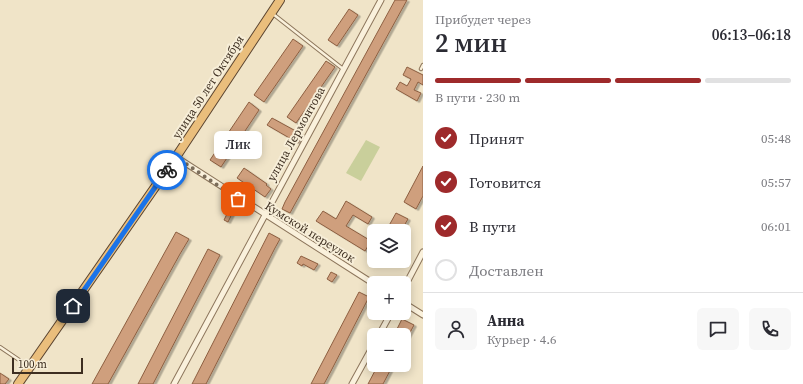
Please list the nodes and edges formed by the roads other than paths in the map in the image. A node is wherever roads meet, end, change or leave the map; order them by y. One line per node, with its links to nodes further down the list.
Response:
1 (280, 0): 3 (highway, улица 50 лет Октября)
2 (381, 0): 5 (street, улица Лермонтова)
3 (271, 12): 5 (lane); 7 (highway, улица 50 лет Октября)
4 (423, 66): 6 (lane)
5 (343, 68): 8 (street, улица Лермонтова)
6 (421, 69)
7 (176, 157): 8 (street, Кумской переулок); 16 (highway, улица 50 лет Октября)
8 (264, 215): 11 (street, Кумской переулок); 18 (street, улица Лермонтова)
9 (423, 252): 10 (street)
10 (410, 276)
11 (367, 280)
12 (411, 307): 13 (street)
13 (423, 315)
14 (0, 347): 16 (lane)
15 (367, 357): 19 (street)
16 (30, 368): 17 (highway, улица 50 лет Октября)
17 (18, 384)
18 (174, 384)
19 (352, 384)

